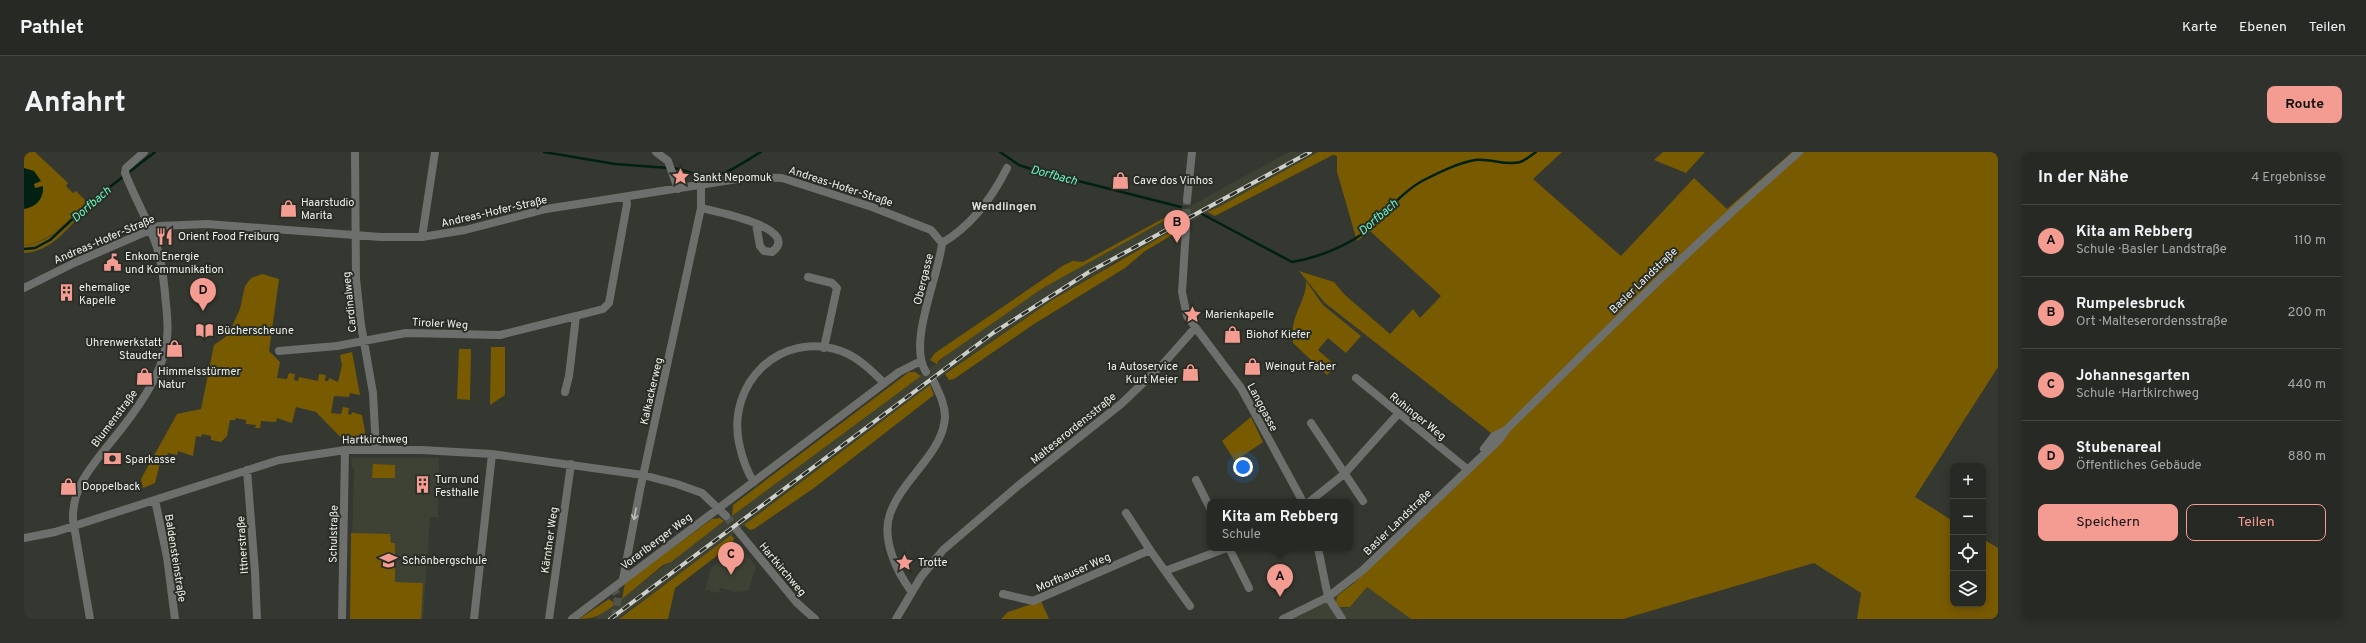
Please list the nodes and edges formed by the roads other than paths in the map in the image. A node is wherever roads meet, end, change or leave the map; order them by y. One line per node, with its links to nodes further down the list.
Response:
1 (144, 152): 14 (street, Blumenstraße)
2 (355, 152): 16 (street, Cardinalweg)
3 (435, 152): 17 (street)
4 (656, 152): 9 (street)
5 (1192, 152): 11 (street)
6 (1799, 152): 38 (street, Basler Landstraße)
7 (1007, 168): 18 (street, Obergasse)
8 (702, 185): 9 (street, Andreas-Hofer-Straße); 12 (street, Kalkackerweg); 18 (street, Andreas-Hofer-Straße)
9 (678, 189): 10 (street, Andreas-Hofer-Straße)
10 (626, 198): 17 (street, Andreas-Hofer-Straße); 21 (street, Tiroler Weg)
11 (1187, 200)
12 (701, 208): 13 (street); 41 (street, Kalkackerweg)
13 (756, 224)
14 (150, 228): 16 (street, Andreas-Hofer-Straße); 20 (street, Andreas-Hofer-Straße); 52 (street, Blumenstraße)
15 (1186, 229): 22 (street)
16 (357, 235): 17 (street, Andreas-Hofer-Straße); 23 (street, Cardinalweg)
17 (422, 237)
18 (942, 243): 26 (street, Obergasse)
19 (808, 277): 24 (street)
20 (24, 288)
21 (576, 316): 23 (street, Tiroler Weg); 31 (street)
22 (1195, 328): 44 (street, Langgasse); 62 (street, Malteserordensstraße)
23 (364, 341): 25 (street, Tiroler Weg); 35 (street, Cardinalweg)
24 (824, 348): 30 (street); 43 (street)
25 (279, 351)
26 (921, 361): 27 (street, Obergasse); 30 (street, Vorarlberger Weg)
27 (926, 372)
28 (1356, 378): 32 (street, Ruhinger Weg)
29 (934, 382): 62 (street)
30 (884, 383): 43 (street, Vorarlberger Weg)
31 (565, 392)
32 (1398, 414): 38 (street, Ruhinger Weg); 40 (street)
33 (1311, 423): 40 (street)
34 (345, 450): 35 (street, Hartkirchweg); 39 (street, Hartkirchweg); 69 (street, Schulstraße)
35 (376, 450): 36 (street, Hartkirchweg)
36 (492, 454): 37 (street, Hartkirchweg); 70 (street)
37 (571, 464): 41 (street, Hartkirchweg); 71 (street, Kärntner Weg)
38 (1467, 469): 64 (street, Basler Landstraße)
39 (247, 470): 46 (street, Hartkirchweg); 68 (street, Ittnerstraße)
40 (1344, 474): 45 (street); 47 (street)
41 (643, 475): 49 (street, Hartkirchweg); 60 (street, Kalkackerweg, one-way to 60)
42 (1196, 480): 48 (street)
43 (754, 482): 49 (street, Vorarlberger Weg)
44 (1301, 499)
45 (1314, 499)
46 (155, 500): 52 (street, Hartkirchweg); 67 (street, Baldensteinstraße)
47 (1363, 501)
48 (1207, 502)
49 (719, 508): 51 (street, Hartkirchweg); 60 (street, Vorarlberger Weg)
50 (1126, 513): 55 (street)
51 (726, 516)
52 (74, 526): 54 (street, Hartkirchweg); 66 (street, Blumenstraße)
53 (737, 530): 73 (street, Hartkirchweg)
54 (24, 538)
55 (1150, 550): 59 (street); 63 (street, Morfhauser Weg)
56 (1220, 551): 59 (street)
57 (1230, 551): 61 (street)
58 (1319, 551): 64 (street)
59 (1165, 571): 65 (street)
60 (623, 579): 72 (street, Vorarlberger Weg)
61 (1249, 588)
62 (911, 591): 74 (street, Malteserordensstraße)
63 (1003, 594)
64 (1328, 597): 75 (street, Basler Landstraße); 76 (street)
65 (1190, 606)
66 (90, 619)
67 (175, 619)
68 (257, 619)
69 (342, 619)
70 (474, 619)
71 (549, 619)
72 (572, 619)
73 (815, 619)
74 (896, 619)
75 (1283, 619)
76 (1342, 619)

